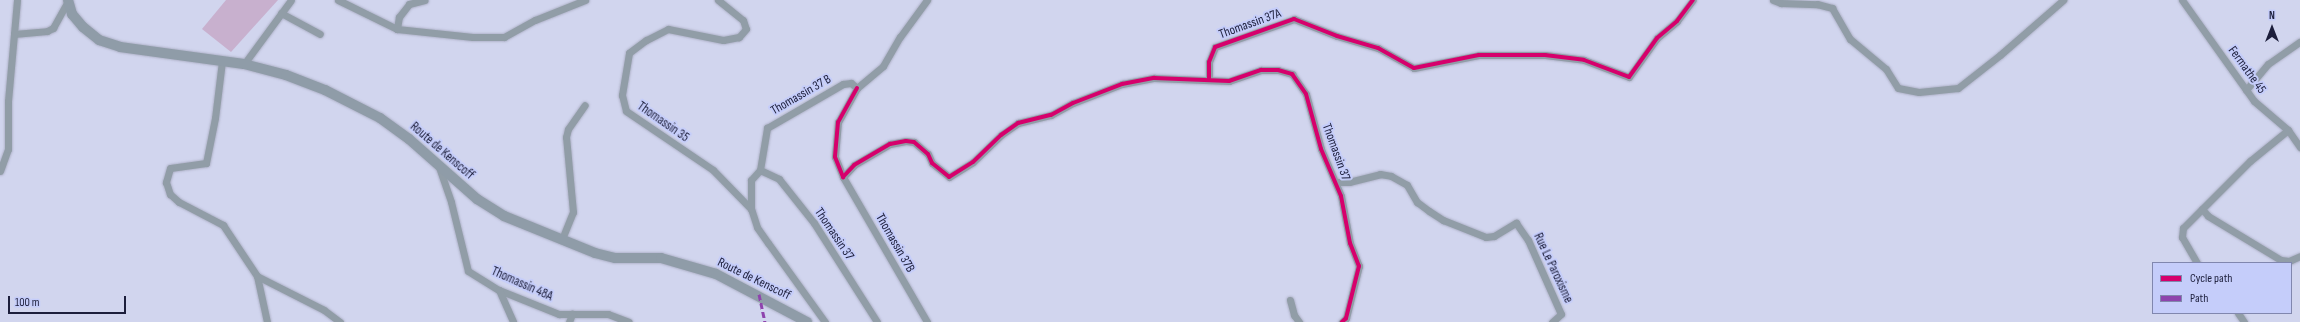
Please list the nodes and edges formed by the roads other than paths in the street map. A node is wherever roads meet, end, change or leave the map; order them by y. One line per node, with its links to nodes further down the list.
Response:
1 (17, 0): 15 (street)
2 (291, 0): 13 (street)
3 (338, 0): 14 (street)
4 (424, 0): 14 (street)
5 (585, 0): 14 (street)
6 (718, 0): 33 (street, Thomassin 35)
7 (927, 0): 21 (street)
8 (1693, 0): 20 (street, Thomassin 37A)
9 (1772, 0): 10 (street)
10 (2063, 0)
11 (2182, 0): 22 (street, Fermathe 45)
12 (68, 1): 15 (street); 18 (main road, Route de Kenscoff)
13 (282, 13): 16 (street); 19 (street)
14 (397, 29)
15 (14, 34): 23 (street)
16 (320, 34)
17 (2300, 42): 22 (street)
18 (222, 61): 19 (main road, Route de Kenscoff); 38 (street)
19 (244, 64): 28 (main road, Route de Kenscoff)
20 (1209, 78): 31 (street); 32 (street, Thomassin 37)
21 (857, 88): 29 (street, Thomassin 37 B); 31 (street)
22 (2246, 90): 26 (street, Fermathe 45)
23 (8, 101): 24 (street); 30 (street)
24 (0, 102)
25 (585, 105): 35 (street)
26 (2288, 130): 27 (street, Fermathe 45); 34 (street)
27 (2300, 147)
28 (438, 164): 35 (main road, Route de Kenscoff); 39 (street, Thomassin 48A)
29 (760, 170): 33 (street, Thomassin 37 B); 49 (street, Thomassin 37)
30 (0, 171)
31 (842, 177): 50 (street, Thomassin 37B)
32 (1336, 182): 52 (street, Thomassin 37); 53 (street, Rue Le Paroxisme)
33 (751, 209): 48 (street, Thomassin 37 B)
34 (2202, 209): 36 (street); 37 (street)
35 (562, 239): 47 (main road, Route de Kenscoff)
36 (2300, 256)
37 (2196, 262)
38 (257, 276): 42 (street); 43 (street)
39 (499, 290): 41 (street, Thomassin 48A); 44 (street)
40 (1290, 300): 51 (street)
41 (572, 314): 45 (street); 46 (street, Thomassin 48A)
42 (267, 322)
43 (340, 322)
44 (513, 322)
45 (569, 322)
46 (629, 322)
47 (807, 322)
48 (825, 322)
49 (877, 322)
50 (927, 322)
51 (1299, 322)
52 (1342, 322)
53 (1552, 322)

